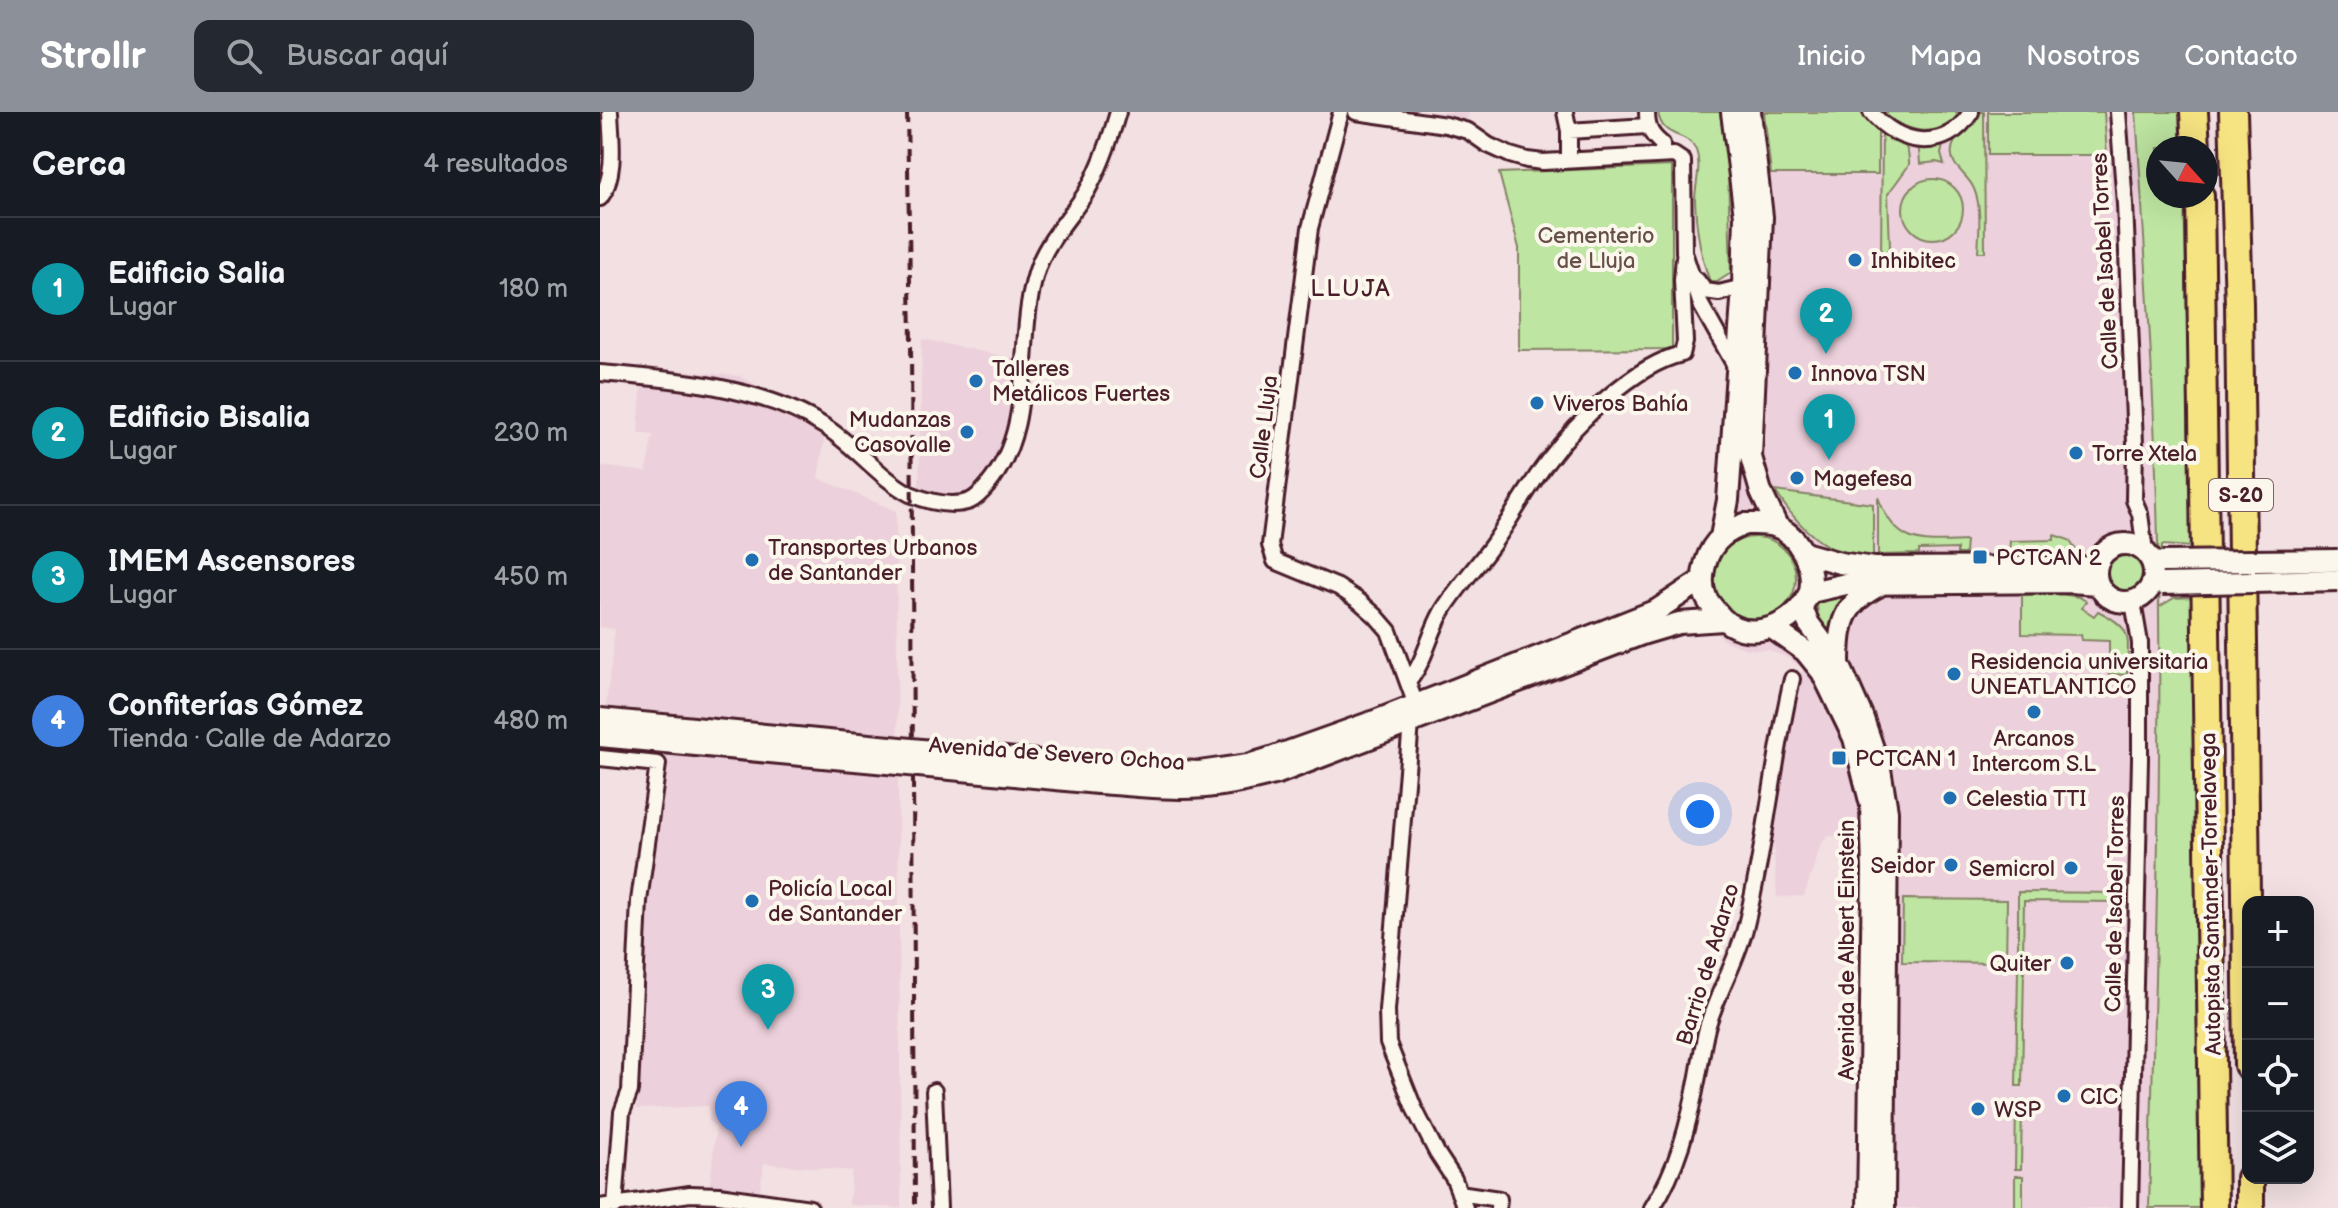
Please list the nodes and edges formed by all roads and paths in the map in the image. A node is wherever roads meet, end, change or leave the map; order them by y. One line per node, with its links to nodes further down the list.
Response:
1 (610, 112): 18 (street)
2 (1118, 112): 24 (street)
3 (1341, 112): 40 (street, Calle Lluja)
4 (1356, 112): 17 (street)
5 (1565, 112): 14 (street)
6 (1732, 112): 22 (main road)
7 (1750, 112): 25 (main road)
8 (1871, 112): 9 (street)
9 (1971, 112)
10 (2118, 112): 29 (street, Calle de Isabel Torres)
11 (2194, 112): 15 (highway)
12 (2233, 112): 46 (highway, Autopista Santander-Torrelavega / S-20)
13 (1647, 119): 14 (street); 16 (street)
14 (1569, 131): 17 (street)
15 (2195, 136)
16 (1662, 155): 17 (street); 20 (street)
17 (1569, 160)
18 (600, 198)
19 (2200, 208): 60 (highway, Autopista Santander-Torrelavega / S-20)
20 (1684, 252): 21 (street); 40 (street)
21 (1693, 273): 22 (street); 23 (street)
22 (1743, 287): 23 (main road)
23 (1738, 371): 26 (main road)
24 (600, 373)
25 (1777, 526): 26 (main road); 27 (main road)
26 (1721, 537): 31 (main road)
27 (1804, 553): 30 (main road); 34 (main road)
28 (2338, 560): 29 (main road, bridge)
29 (2155, 569): 30 (main road); 32 (main road, bridge); 35 (main road)
30 (2097, 576): 33 (main road); 35 (main road)
31 (1702, 580): 36 (main road); 41 (main road, Avenida de Severo Ochoa)
32 (2338, 580)
33 (1884, 583): 34 (main road); 38 (main road, Avenida de Albert Einstein)
34 (1806, 599): 37 (main road); 38 (main road, Avenida de Albert Einstein)
35 (2133, 602): 59 (street, Calle de Isabel Torres)
36 (1723, 620): 37 (main road); 41 (main road, Avenida de Severo Ochoa)
37 (1772, 628): 57 (main road, Avenida de Albert Einstein)
38 (1839, 664): 58 (main road, Avenida de Albert Einstein)
39 (1792, 679): 56 (street, Barrio de Adarzo)
40 (1408, 682): 41 (street, Calle Lluja)
41 (1414, 714): 45 (main road, Avenida de Severo Ochoa); 49 (street)
42 (600, 719): 45 (main road, Avenida de Severo Ochoa, bridge)
43 (600, 736): 45 (main road, Avenida de Severo Ochoa, bridge)
44 (600, 758): 52 (street)
45 (1099, 775)
46 (2248, 1040)
47 (934, 1091): 54 (street)
48 (2250, 1184): 61 (highway)
49 (1462, 1201): 55 (street)
50 (653, 1203): 51 (street); 52 (street)
51 (750, 1204): 53 (street)
52 (608, 1206)
53 (810, 1208)
54 (939, 1208)
55 (1498, 1208)
56 (1652, 1208)
57 (1868, 1208)
58 (1884, 1208)
59 (2130, 1208)
60 (2214, 1208)
61 (2250, 1208)

